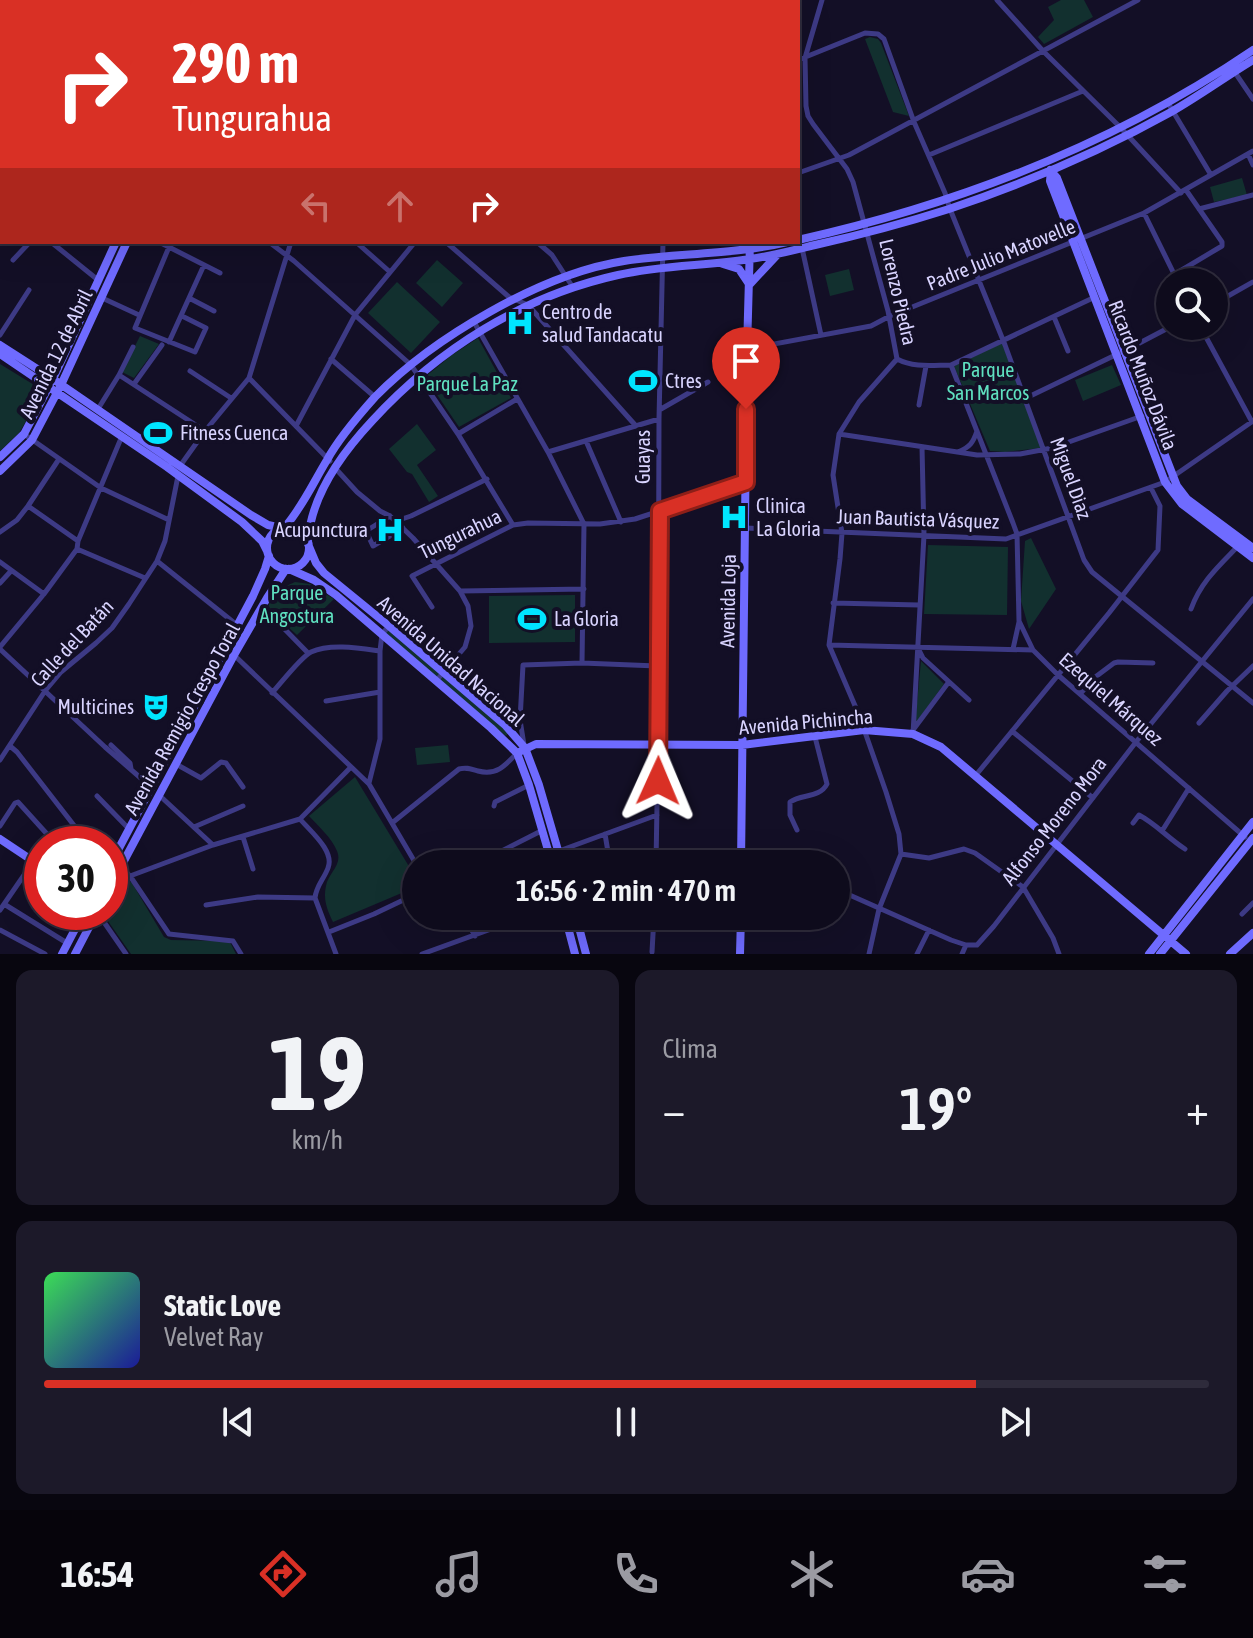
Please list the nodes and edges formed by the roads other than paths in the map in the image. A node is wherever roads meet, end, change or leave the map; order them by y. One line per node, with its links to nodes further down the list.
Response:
1 (822, 0): 6 (street, Lorenzo Piedra)
2 (997, 0): 5 (street)
3 (1138, 0): 5 (street)
4 (1253, 50): 11 (main road)
5 (1043, 51): 9 (street); 12 (street)
6 (801, 59): 12 (street, Miguel Diaz); 16 (street, Lorenzo Piedra)
7 (1253, 60): 8 (main road)
8 (1234, 71): 10 (street); 11 (main road)
9 (1084, 91): 13 (street); 15 (street)
10 (1253, 99)
11 (1170, 106): 13 (main road); 20 (street)
12 (914, 122): 15 (street, Miguel Diaz); 16 (street)
13 (1124, 131): 18 (main road); 21 (street)
14 (1251, 152): 17 (street); 20 (street, Padre Julio Matovelle)
15 (929, 155): 23 (street, Miguel Diaz)
16 (840, 159): 19 (street); 26 (street, Lorenzo Piedra)
17 (1253, 165)
18 (1049, 166): 23 (main road); 27 (main road, Ricardo Muñoz Dávila)
19 (800, 172)
20 (1211, 175): 21 (street, Padre Julio Matovelle)
21 (1184, 191): 24 (street); 25 (street, Padre Julio Matovelle)
22 (1253, 195): 24 (street)
23 (948, 204): 26 (main road); 61 (street, Miguel Diaz)
24 (1199, 209): 56 (street)
25 (1144, 213): 27 (street, Padre Julio Matovelle); 55 (street)
26 (866, 229): 43 (main road); 76 (street, Lorenzo Piedra)
27 (1078, 241): 61 (street, Padre Julio Matovelle); 67 (main road, Ricardo Muñoz Dávila)
28 (28, 244): 50 (street)
29 (53, 244): 60 (street)
30 (115, 244): 60 (main road, Avenida 12 de Abril)
31 (126, 244): 66 (main road, Avenida 12 de Abril)
32 (163, 244): 45 (street)
33 (272, 244): 48 (street)
34 (290, 244): 48 (street, Calle del Batán)
35 (358, 244): 57 (street)
36 (413, 244): 57 (street)
37 (448, 244): 70 (street)
38 (539, 244): 59 (street)
39 (663, 244): 49 (street, Guayas)
40 (733, 244): 47 (main road)
41 (766, 244): 46 (main road)
42 (784, 244): 46 (main road)
43 (800, 244): 46 (main road); 82 (street)
44 (750, 246): 46 (main road); 47 (main road); 51 (main road, Avenida Loja)
45 (169, 247): 53 (street); 73 (street)
46 (777, 249): 51 (main road); 63 (main road)
47 (722, 253): 49 (main road)
48 (287, 256): 74 (street); 101 (street, Calle del Batán)
49 (663, 257): 54 (street, Guayas); 59 (main road)
50 (13, 260)
51 (750, 260): 52 (main road); 63 (main road, Avenida Loja)
52 (720, 263): 54 (main road); 63 (main road)
53 (204, 265): 58 (street); 69 (street)
54 (664, 268): 64 (main road); 110 (street, Guayas)
55 (1172, 268)
56 (1185, 268)
57 (390, 272): 74 (street)
58 (220, 273)
59 (567, 276): 64 (street); 70 (main road)
60 (98, 280): 66 (main road, Avenida 12 de Abril)
61 (979, 282): 76 (street, Padre Julio Matovelle); 83 (street, Miguel Diaz)
62 (1253, 282): 68 (street)
63 (749, 285): 89 (main road, Avenida Loja)
64 (572, 286): 71 (main road)
65 (29, 290): 81 (street)
66 (96, 295): 73 (street); 104 (main road, Avenida 12 de Abril)
67 (1100, 295): 77 (street); 91 (main road, Ricardo Muñoz Dávila)
68 (1228, 296)
69 (189, 298): 72 (street); 75 (street)
70 (513, 300): 71 (street); 78 (main road)
71 (528, 305): 79 (main road); 116 (street)
72 (214, 311)
73 (139, 315): 85 (street)
74 (355, 315): 93 (street); 95 (street)
75 (182, 316): 85 (street); 85 (street)
76 (890, 316): 82 (street, Padre Julio Matovelle); 94 (street, Lorenzo Piedra)
77 (1054, 317): 83 (street); 90 (street)
78 (474, 322): 79 (street); 95 (main road)
79 (479, 332): 100 (main road); 107 (street)
80 (1156, 334): 91 (street)
81 (0, 335)
82 (821, 335): 89 (street, Padre Julio Matovelle)
83 (1002, 340): 96 (street); 108 (street, Miguel Diaz)
84 (1208, 340): 114 (street)
85 (169, 342)
86 (0, 345): 104 (main road)
87 (162, 345): 103 (street)
88 (133, 347): 99 (street)
89 (747, 350): 138 (main road, Avenida Loja)
90 (1068, 351)
91 (1121, 352): 108 (street); 112 (main road, Ricardo Muñoz Dávila)
92 (0, 354): 104 (main road)
93 (331, 359): 105 (street); 115 (street)
94 (897, 359): 97 (street); 122 (street, Lorenzo Piedra)
95 (411, 365): 100 (street); 105 (main road)
96 (951, 365): 97 (street); 117 (street)
97 (926, 366): 109 (street)
98 (190, 371): 106 (street)
99 (119, 375): 103 (street); 111 (street)
100 (419, 375): 121 (street); 133 (main road)
101 (249, 378): 106 (street, Calle del Batán); 115 (street)
102 (708, 382): 110 (street)
103 (134, 384): 118 (street)
104 (55, 386): 111 (main road); 119 (main road, Avenida 12 de Abril); 120 (main road); 123 (main road, Avenida 12 de Abril)
105 (375, 397): 131 (main road)
106 (231, 398): 118 (street, Calle del Batán)
107 (517, 399): 121 (street); 127 (street)
108 (1024, 399): 126 (street, Miguel Diaz)
109 (919, 405)
110 (660, 409): 113 (street, Guayas)
111 (97, 410): 120 (main road)
112 (1145, 415): 126 (street); 137 (main road, Ricardo Muñoz Dávila)
113 (659, 419): 116 (street); 144 (street, Guayas)
114 (1253, 422): 137 (street, Juan Bautista Vásquez)
115 (296, 426): 131 (street)
116 (636, 426): 124 (street)
117 (978, 430): 128 (street); 129 (street)
118 (205, 431): 135 (street, Calle del Batán)
119 (24, 434): 123 (street); 130 (main road, Avenida 12 de Abril)
120 (123, 434): 135 (main road); 139 (street)
121 (458, 434): 136 (street)
122 (839, 434): 125 (street); 157 (street, Lorenzo Piedra)
123 (32, 440): 132 (street); 134 (main road, Avenida 12 de Abril)
124 (586, 441): 127 (street); 148 (street)
125 (922, 447): 128 (street); 159 (street)
126 (1043, 451): 129 (street); 145 (street, Miguel Diaz)
127 (548, 452): 149 (street)
128 (957, 452): 129 (street)
129 (987, 456): 158 (street)
130 (0, 457)
131 (328, 458): 133 (street); 152 (main road)
132 (59, 459): 139 (street); 142 (street)
133 (335, 467): 146 (street); 161 (main road)
134 (0, 471)
135 (179, 471): 147 (street, Calle del Batán); 152 (main road); 165 (main road)
136 (487, 479): 146 (street); 150 (street)
137 (1169, 480): 140 (street, Juan Bautista Vásquez); 141 (main road, Ricardo Muñoz Dávila); 162 (main road, Ricardo Muñoz Dávila)
138 (746, 482): 144 (street, Tungurahua); 154 (main road, Avenida Loja)
139 (101, 488): 147 (street); 160 (street)
140 (1151, 488): 143 (street); 145 (street, Juan Bautista Vásquez)
141 (1175, 497): 143 (street); 162 (main road, Ricardo Muñoz Dávila)
142 (28, 506): 156 (street); 160 (street)
143 (1160, 506): 177 (street)
144 (660, 511): 148 (street, Tungurahua); 202 (street, Guayas)
145 (1068, 517): 158 (street, Juan Bautista Vásquez); 177 (street, Miguel Diaz)
146 (393, 519): 153 (street); 155 (street)
147 (169, 520): 167 (street, Calle del Batán)
148 (621, 522): 149 (street, Tungurahua)
149 (584, 524): 150 (street, Tungurahua); 174 (street)
150 (513, 525): 169 (street, Tungurahua)
151 (349, 526): 155 (street)
152 (284, 528): 161 (main road); 165 (main road)
153 (403, 528): 155 (street); 169 (street)
154 (745, 528): 157 (street, Juan Bautista Vásquez); 225 (main road, Avenida Loja)
155 (366, 531)
156 (0, 532)
157 (842, 533): 159 (street, Juan Bautista Vásquez); 179 (street, Lorenzo Piedra)
158 (1017, 534): 159 (street, Juan Bautista Vásquez); 184 (street)
159 (924, 535): 180 (street)
160 (78, 541): 164 (street)
161 (308, 542): 170 (main road); 186 (main road, Avenida Unidad Nacional)
162 (1240, 543): 163 (main road, Ricardo Muñoz Dávila); 166 (main road, Ricardo Muñoz Dávila); 183 (street)
163 (1253, 548)
164 (77, 549): 172 (street); 176 (street)
165 (268, 554): 170 (main road); 185 (main road, Avenida Remigio Crespo Toral)
166 (1253, 558)
167 (157, 561): 172 (street, Calle del Batán); 185 (street)
168 (0, 562): 171 (street)
169 (437, 563): 175 (street); 182 (street, Tungurahua)
170 (288, 569): 181 (main road, Avenida Remigio Crespo Toral); 187 (main road, Avenida Unidad Nacional)
171 (11, 571): 173 (street); 176 (street)
172 (145, 578): 188 (street, Calle del Batán)
173 (0, 583)
174 (584, 589): 175 (street); 200 (street)
175 (460, 591): 204 (street)
176 (44, 594): 191 (street)
177 (1121, 597): 199 (street, Miguel Diaz); 205 (street)
178 (1253, 599): 199 (street, Alfonso Moreno Mora)
179 (833, 603): 180 (street); 189 (street, Lorenzo Piedra)
180 (919, 605): 190 (street)
181 (262, 606): 197 (street); 198 (main road, Avenida Remigio Crespo Toral)
182 (432, 607)
183 (1191, 609)
184 (1019, 621): 193 (street); 195 (street)
185 (237, 625): 192 (main road, Avenida Remigio Crespo Toral)
186 (389, 626): 187 (street); 204 (main road, Avenida Unidad Nacional)
187 (382, 634): 196 (street); 206 (main road, Avenida Unidad Nacional)
188 (96, 643): 194 (street); 209 (street, Calle del Batán)
189 (829, 645): 190 (street, Ezequiel Márquez); 219 (street, Lorenzo Piedra)
190 (917, 647): 193 (street, Ezequiel Márquez); 207 (street); 221 (street)
191 (0, 648): 209 (street)
192 (224, 649): 198 (street); 236 (main road, Avenida Remigio Crespo Toral)
193 (1013, 649): 195 (street, Ezequiel Márquez)
194 (102, 650)
195 (1033, 650): 205 (street, Ezequiel Márquez)
196 (380, 651): 197 (street); 210 (street)
197 (308, 653): 211 (street)
198 (234, 655): 211 (street); 230 (main road, Avenida Remigio Crespo Toral)
199 (1201, 661): 208 (street, Miguel Diaz); 223 (street, Alfonso Moreno Mora)
200 (582, 663): 202 (street); 216 (street)
201 (1153, 663): 212 (street)
202 (657, 666): 227 (street, Guayas)
203 (1253, 666): 208 (street)
204 (443, 672): 206 (street); 218 (main road, Avenida Unidad Nacional)
205 (1058, 675): 212 (street, Ezequiel Márquez); 220 (street)
206 (436, 681): 228 (main road, Avenida Unidad Nacional)
207 (948, 683): 213 (street); 221 (street)
208 (1232, 686): 215 (street, Miguel Diaz); 217 (street)
209 (45, 691): 226 (street, Calle del Batán); 232 (street)
210 (380, 692): 214 (street); 234 (street)
211 (272, 693): 231 (street)
212 (1080, 694): 223 (street, Ezequiel Márquez)
213 (969, 700)
214 (326, 701)
215 (1253, 703)
216 (520, 720): 218 (street); 228 (street)
217 (1199, 723)
218 (505, 725): 228 (main road, Avenida Unidad Nacional)
219 (864, 730): 221 (main road, Avenida Pichincha); 222 (main road, Avenida Pichincha); 273 (street, Lorenzo Piedra)
220 (1012, 731): 233 (street); 241 (street)
221 (913, 732): 233 (main road, Avenida Pichincha)
222 (815, 737): 225 (main road, Avenida Pichincha); 255 (street)
223 (1136, 742): 238 (street, Ezequiel Márquez); 241 (street, Alfonso Moreno Mora)
224 (111, 745): 232 (street)
225 (742, 745): 227 (main road, Avenida Pichincha); 272 (main road, Avenida Loja)
226 (10, 746): 229 (street, Calle del Batán); 251 (street)
227 (658, 746): 228 (main road, Avenida Pichincha); 244 (street, Guayas)
228 (521, 751): 235 (main road, Avenida Unidad Nacional); 247 (street); 253 (main road, Avenida Unidad Nacional)
229 (0, 760)
230 (175, 763): 237 (street); 239 (main road, Avenida Remigio Crespo Toral)
231 (351, 767): 234 (street); 245 (street)
232 (131, 770): 236 (street)
233 (975, 776): 262 (main road, Avenida Pichincha)
234 (369, 784): 247 (street)
235 (529, 785): 243 (street); 253 (main road, Avenida Unidad Nacional)
236 (151, 787): 254 (main road, Avenida Remigio Crespo Toral)
237 (243, 787)
238 (1189, 788): 256 (street); 259 (street, Ezequiel Márquez)
239 (158, 795): 252 (street); 261 (main road, Avenida Remigio Crespo Toral)
240 (97, 796): 254 (street)
241 (1093, 798): 262 (street, Alfonso Moreno Mora)
242 (243, 806): 252 (street)
243 (494, 806)
244 (657, 815): 257 (street); 271 (street, Guayas)
245 (300, 819): 258 (street); 280 (street)
246 (1253, 822): 259 (main road)
247 (392, 823): 265 (street)
248 (1133, 823): 256 (street)
249 (0, 826): 250 (street)
250 (40, 826)
251 (74, 826)
252 (194, 827): 263 (street)
253 (547, 828): 266 (street); 267 (main road, Avenida Unidad Nacional); 268 (main road, Avenida Unidad Nacional)
254 (129, 829)
255 (797, 830)
256 (1162, 831): 264 (street)
257 (605, 834): 269 (street); 270 (street)
258 (243, 837): 263 (street); 275 (street)
259 (1249, 838): 301 (main road)
260 (0, 839): 274 (main road)
261 (128, 840)
262 (1057, 844): 278 (street, Alfonso Moreno Mora); 301 (main road, Avenida Pichincha)
263 (213, 845): 277 (street)
264 (1185, 849)
265 (408, 850)
266 (504, 850)
267 (550, 850)
268 (558, 850)
269 (561, 850)
270 (608, 850)
271 (656, 850)
272 (741, 850)
273 (901, 854): 278 (street); 285 (street)
274 (24, 856)
275 (253, 869)
276 (24, 875): 284 (street)
277 (130, 876): 310 (street)
278 (1023, 887): 304 (street, Alfonso Moreno Mora); 320 (street)
279 (850, 896): 285 (street)
280 (315, 898): 283 (street); 298 (street)
281 (402, 901): 298 (street)
282 (1253, 903): 286 (street)
283 (206, 905)
284 (2, 907): 302 (street)
285 (879, 909): 297 (street); 316 (street)
286 (1242, 914)
287 (0, 930): 306 (street)
288 (75, 930): 302 (main road)
289 (88, 930): 308 (main road)
290 (109, 930): 309 (street)
291 (472, 930): 300 (street)
292 (491, 930): 300 (street)
293 (569, 930): 313 (main road)
294 (580, 930): 314 (main road)
295 (653, 930): 305 (street)
296 (741, 930): 315 (main road)
297 (929, 930): 303 (street); 317 (street)
298 (329, 932): 311 (street)
299 (1253, 933): 324 (main road)
300 (475, 936): 312 (street)
301 (1168, 938): 321 (main road); 322 (main road); 323 (main road, Avenida Pichincha)
302 (68, 943): 307 (main road)
303 (966, 945): 304 (street); 318 (street)
304 (977, 945): 319 (street)
305 (651, 953)
306 (45, 954)
307 (62, 954)
308 (75, 954)
309 (126, 954)
310 (241, 954)
311 (336, 954)
312 (422, 954)
313 (575, 954)
314 (586, 954)
315 (740, 954)
316 (869, 954)
317 (917, 954)
318 (962, 954)
319 (983, 954)
320 (1059, 954)
321 (1149, 954)
322 (1160, 954)
323 (1186, 954)
324 (1230, 954)

